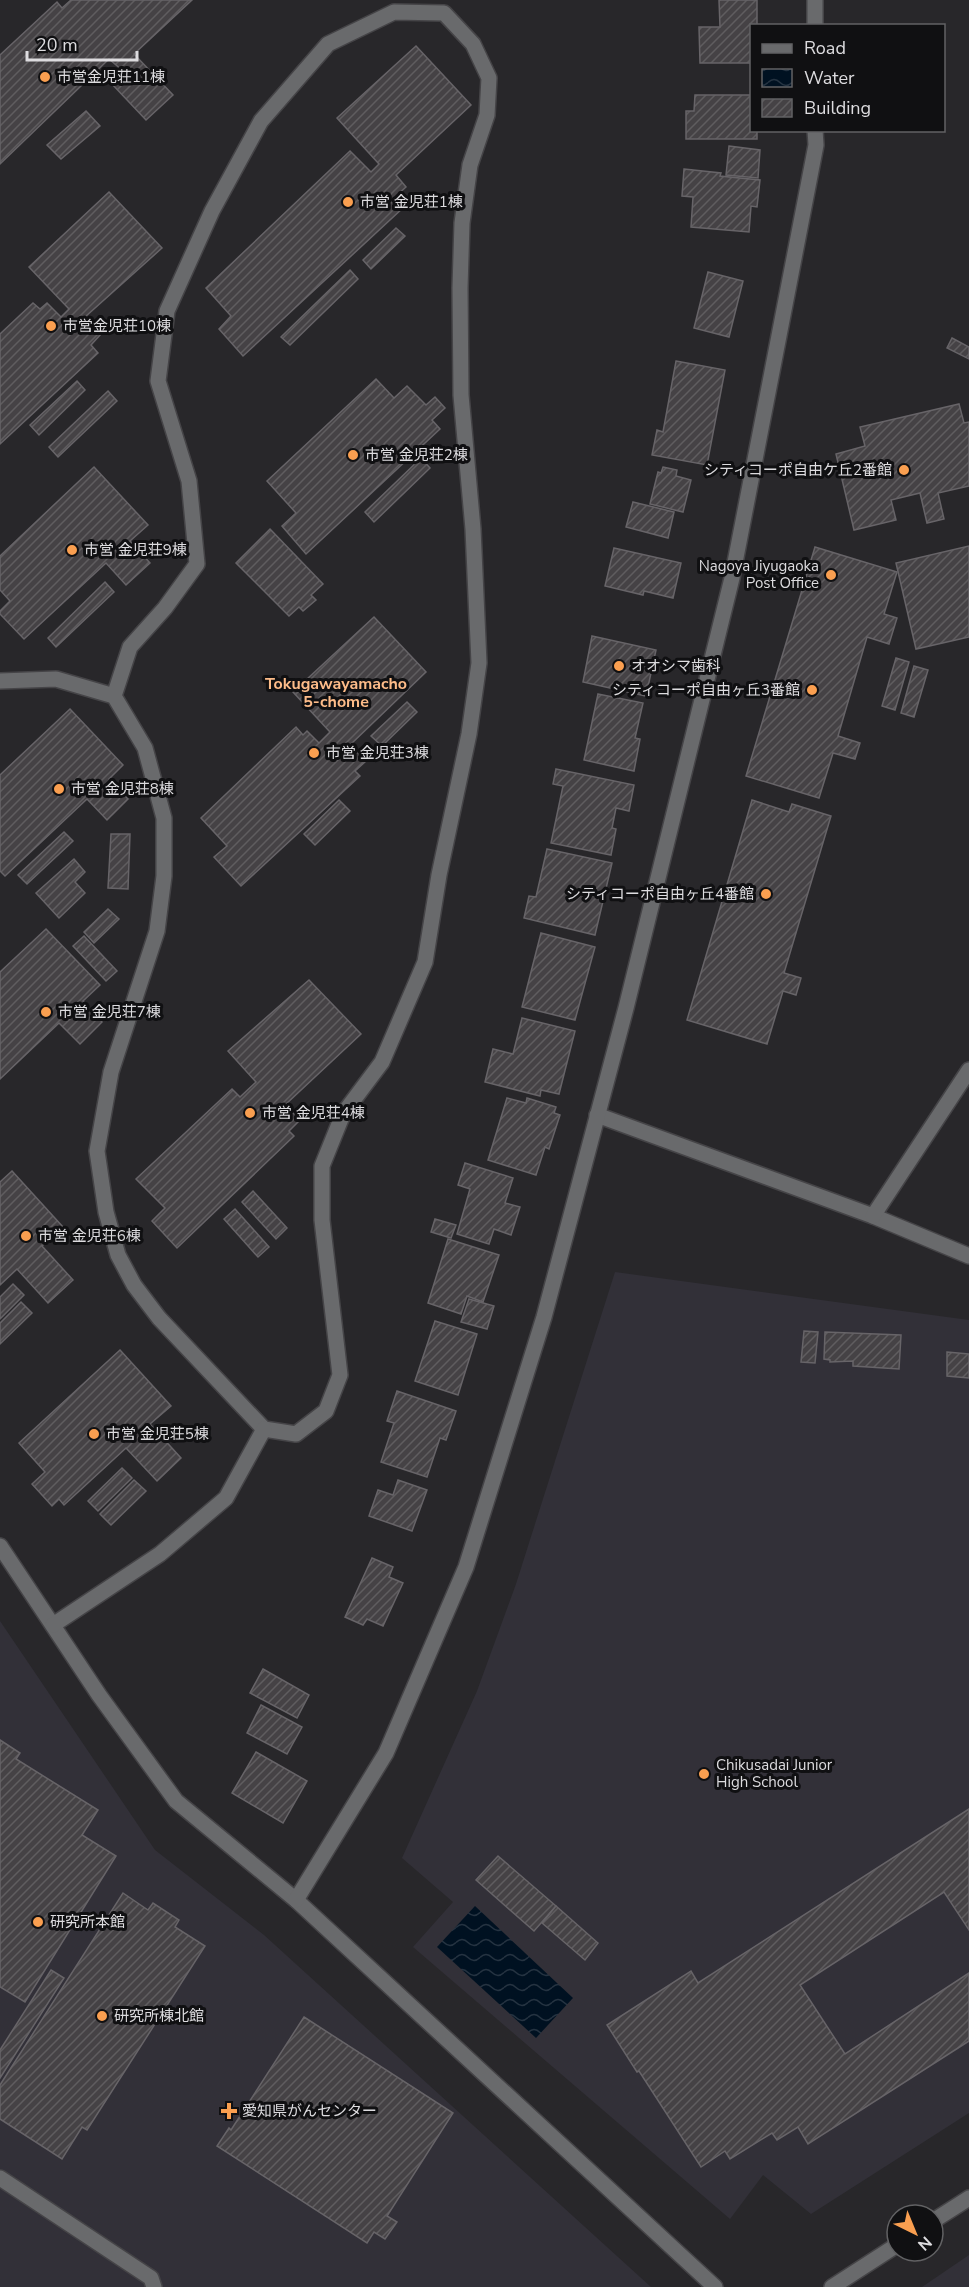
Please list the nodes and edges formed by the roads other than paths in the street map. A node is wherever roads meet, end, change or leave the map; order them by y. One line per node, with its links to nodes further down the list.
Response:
1 (815, 0): 2 (street)
2 (815, 24)
3 (815, 132): 7 (street)
4 (0, 681): 5 (street)
5 (114, 696): 10 (street); 10 (street)
6 (969, 1070): 8 (street)
7 (597, 1115): 8 (street); 13 (street)
8 (873, 1216): 9 (street)
9 (969, 1256)
10 (264, 1429): 12 (street)
11 (0, 1546): 12 (street)
12 (53, 1625): 13 (street)
13 (296, 1900): 19 (street)
14 (0, 2178): 18 (street)
15 (969, 2198): 16 (street)
16 (945, 2213)
17 (885, 2253): 20 (street)
18 (154, 2287)
19 (715, 2287)
20 (832, 2287)

